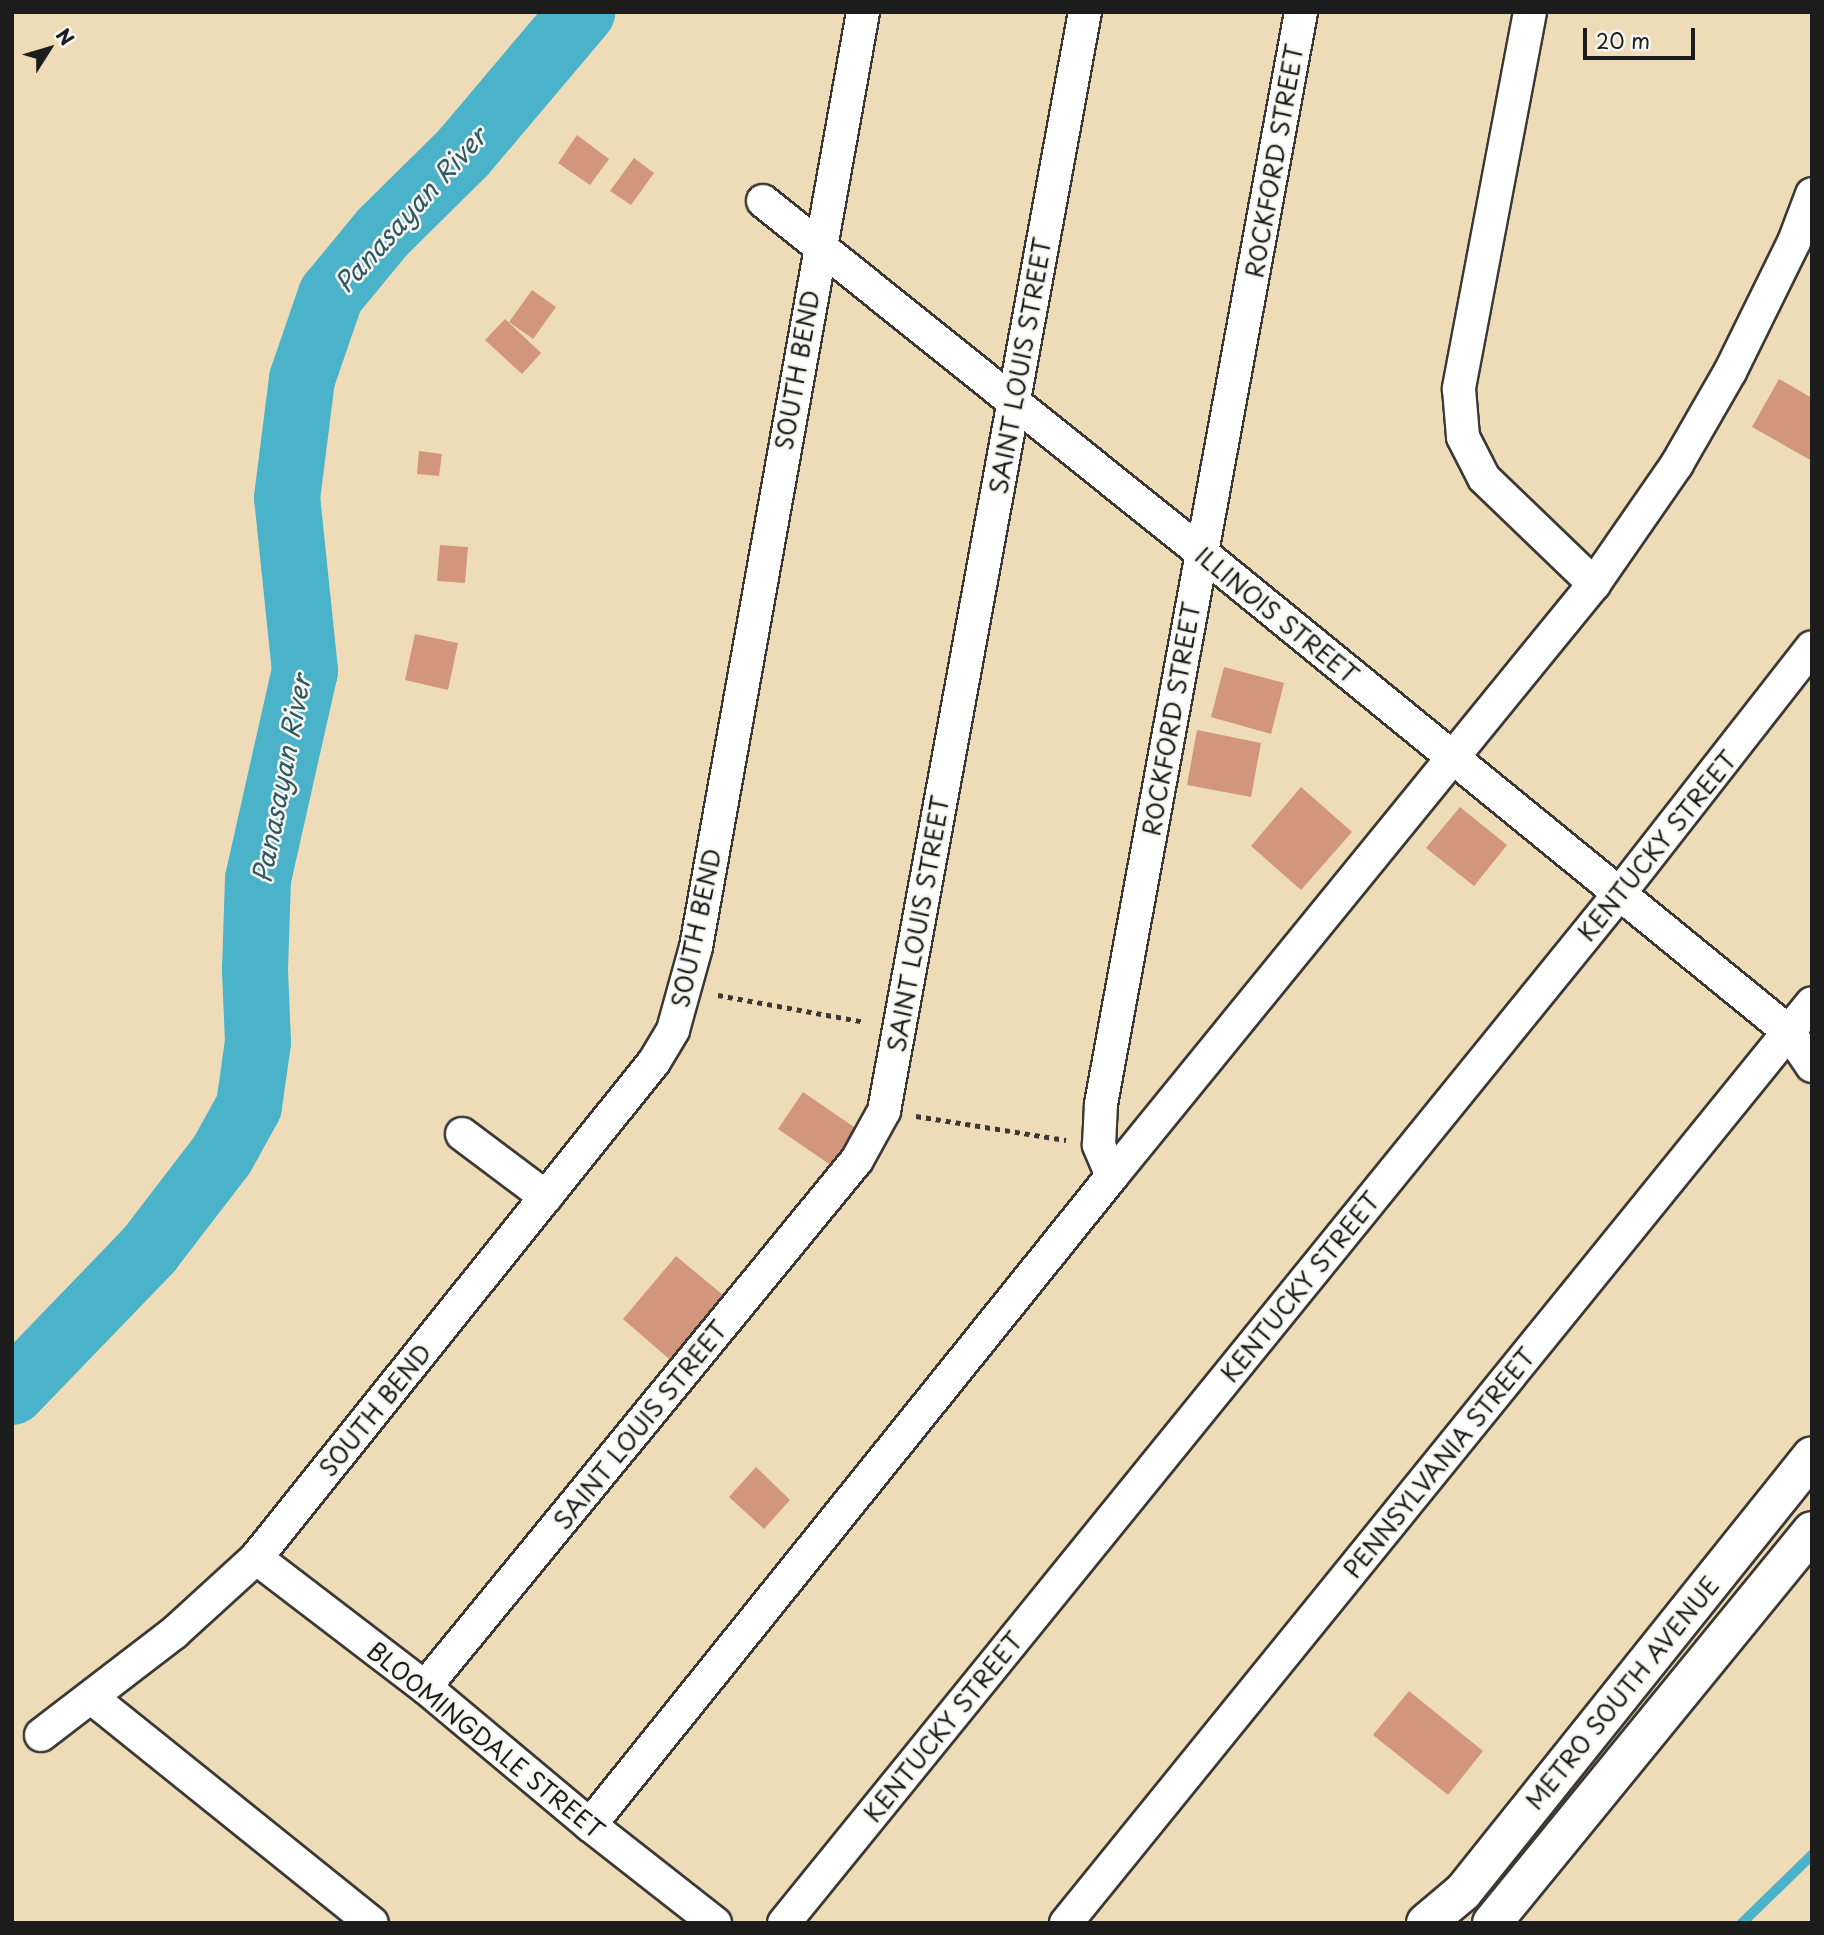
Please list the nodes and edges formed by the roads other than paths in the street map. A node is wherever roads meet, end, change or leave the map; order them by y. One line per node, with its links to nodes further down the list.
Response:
1 (863, 12): 7 (street, SOUTH BEND)
2 (1085, 12): 8 (street, SAINT LOUIS STREET)
3 (1301, 12): 9 (street, ROCKFORD STREET)
4 (1530, 12): 10 (street)
5 (1812, 194): 10 (street)
6 (763, 201): 7 (street, ILLINOIS STREET)
7 (819, 246): 8 (street, ILLINOIS STREET); 19 (street, SOUTH BEND)
8 (1013, 402): 9 (street, ILLINOIS STREET); 23 (street, SAINT LOUIS STREET)
9 (1202, 553): 12 (street, ILLINOIS STREET); 18 (street, ROCKFORD STREET)
10 (1594, 584): 12 (street)
11 (1812, 648): 13 (street, KENTUCKY STREET)
12 (1453, 757): 13 (street, ILLINOIS STREET); 18 (street)
13 (1619, 894): 15 (street, ILLINOIS STREET); 29 (street, KENTUCKY STREET)
14 (1812, 1003): 15 (street, PENNSYLVANIA STREET)
15 (1801, 1036): 16 (street, ILLINOIS STREET); 30 (street, PENNSYLVANIA STREET)
16 (1812, 1066)
17 (462, 1134): 19 (street)
18 (1112, 1176): 26 (street)
19 (546, 1197): 22 (street, SOUTH BEND)
20 (1812, 1456): 31 (street, METRO SOUTH AVENUE)
21 (1812, 1531): 32 (street, METRO SOUTH AVENUE)
22 (256, 1558): 23 (street, BLOOMINGDALE STREET); 24 (street, SOUTH BEND)
23 (425, 1688): 26 (street, BLOOMINGDALE STREET)
24 (92, 1698): 25 (street, SOUTH BEND); 27 (street)
25 (41, 1735)
26 (590, 1825): 28 (street, BLOOMINGDALE STREET)
27 (372, 1923)
28 (715, 1923)
29 (784, 1923)
30 (1066, 1923)
31 (1426, 1923)
32 (1493, 1923)

